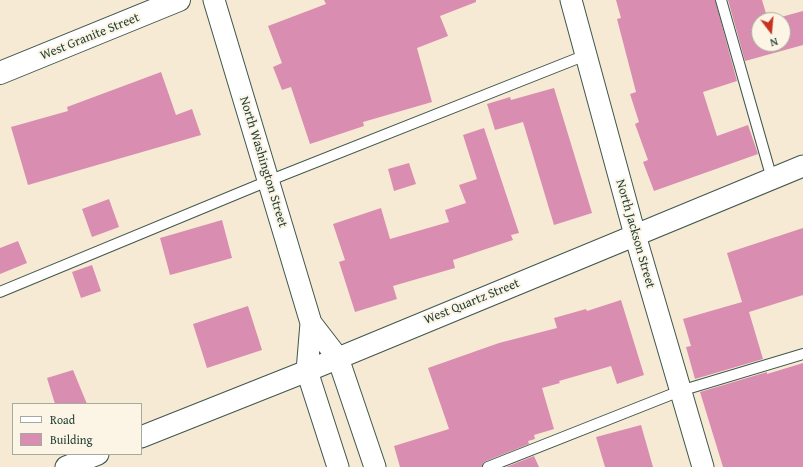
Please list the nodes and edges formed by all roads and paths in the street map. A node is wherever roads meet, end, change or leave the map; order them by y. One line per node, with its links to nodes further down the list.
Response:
1 (179, 0): 6 (street, West Granite Street)
2 (214, 0): 9 (street, North Washington Street)
3 (571, 0): 5 (street, North Jackson Street)
4 (721, 0): 8 (lane)
5 (586, 55): 9 (lane); 10 (street, North Jackson Street)
6 (0, 73)
7 (803, 166): 8 (street, West Quartz Street)
8 (772, 179): 10 (street, West Quartz Street)
9 (268, 181): 11 (lane); 12 (street, North Washington Street)
10 (635, 235): 14 (street, West Quartz Street); 16 (street, North Jackson Street)
11 (0, 292)
12 (311, 323): 14 (street, North Washington Street); 15 (street, North Washington Street)
13 (803, 354): 16 (lane)
14 (338, 358): 15 (street, West Quartz Street); 21 (street, North Washington Street)
15 (307, 371): 17 (street, West Quartz Street); 20 (street, North Washington Street)
16 (680, 391): 22 (lane); 23 (street, North Jackson Street)
17 (142, 437)
18 (96, 455): 19 (street)
19 (66, 467)
20 (338, 467)
21 (375, 467)
22 (488, 467)
23 (703, 467)

